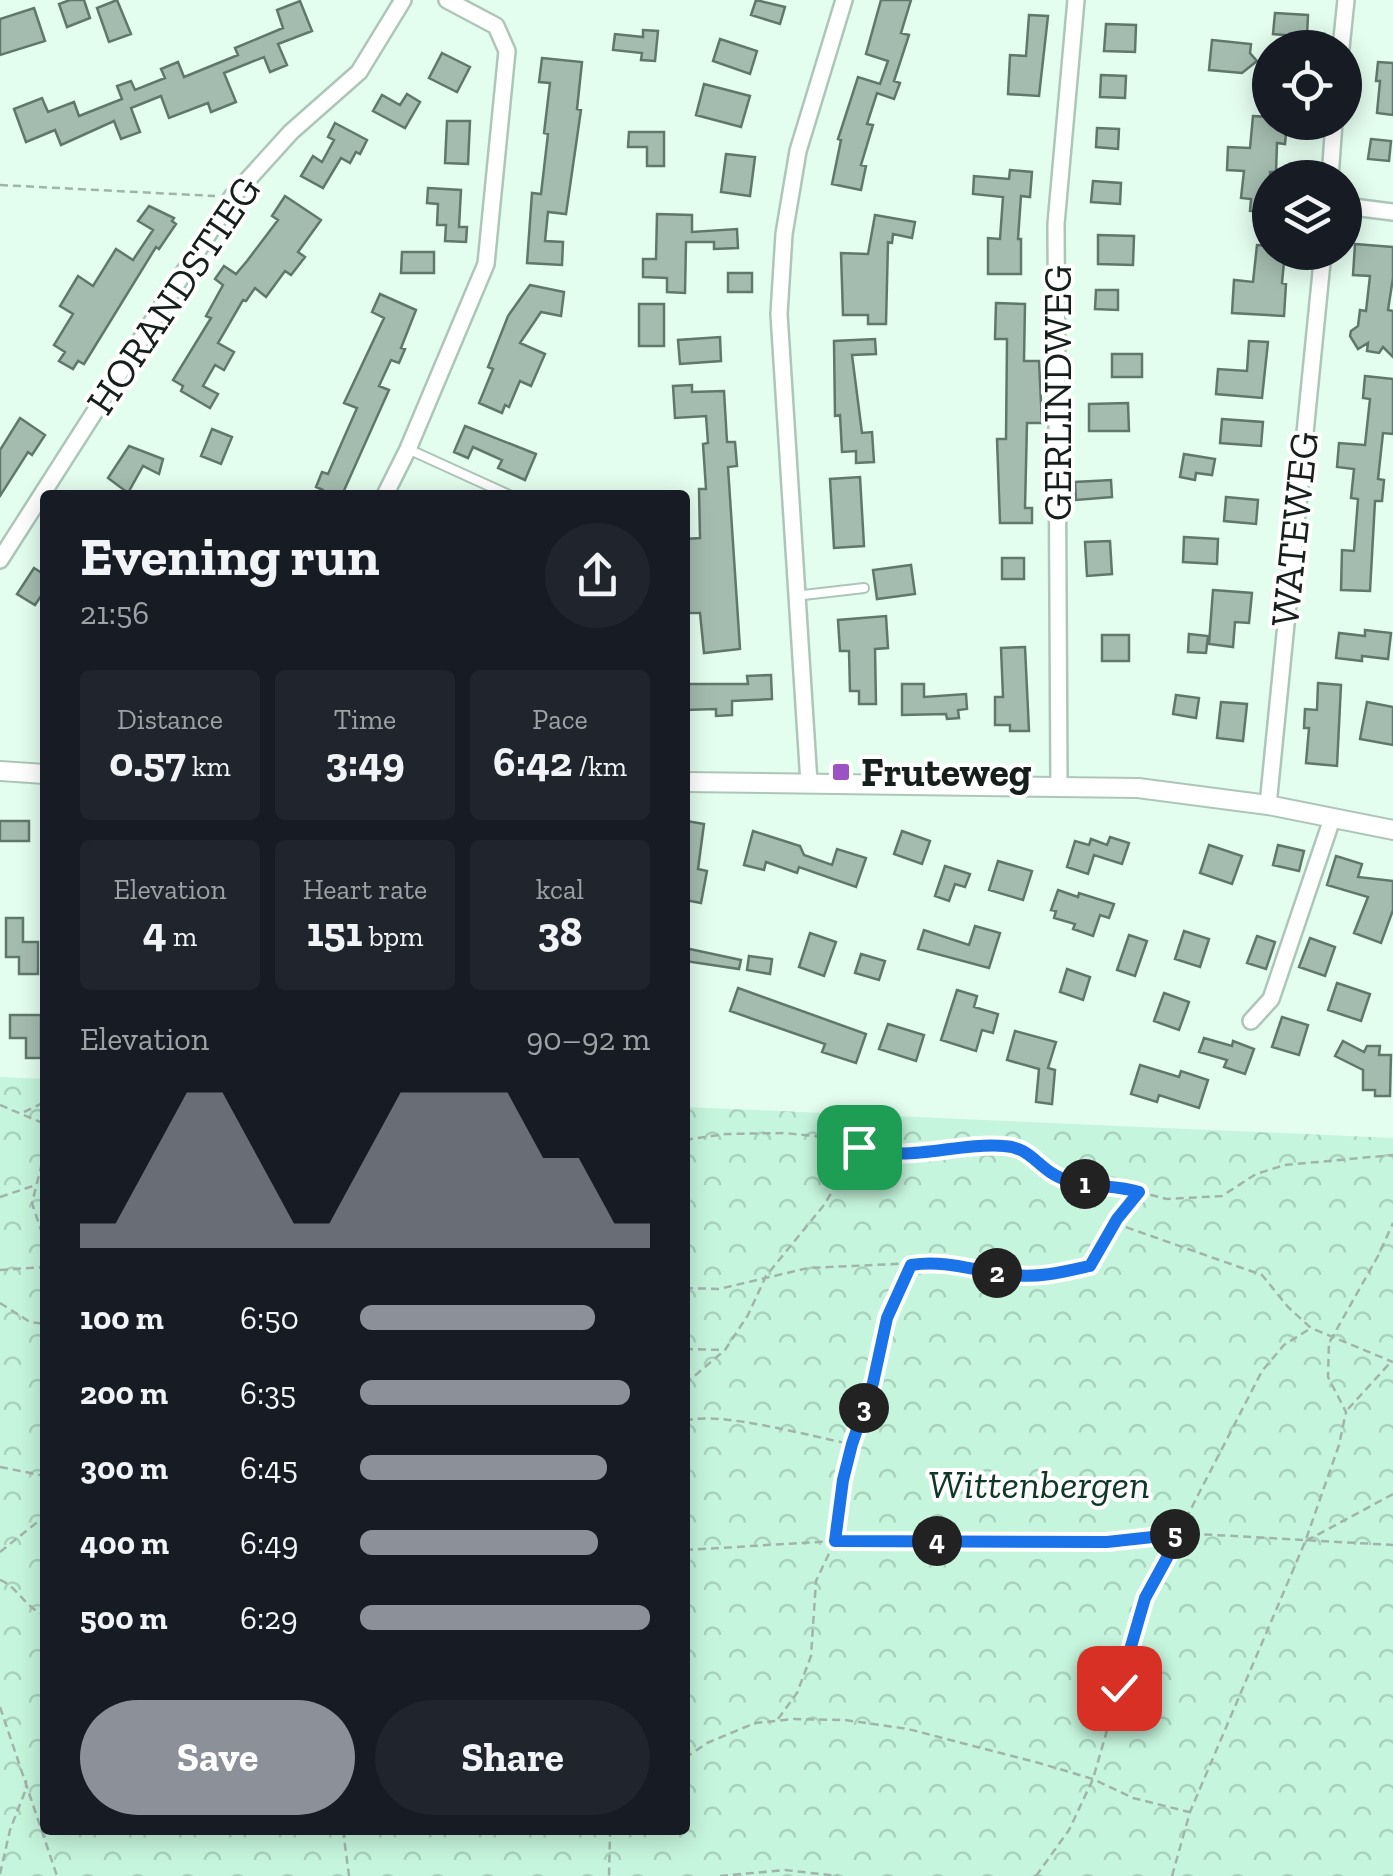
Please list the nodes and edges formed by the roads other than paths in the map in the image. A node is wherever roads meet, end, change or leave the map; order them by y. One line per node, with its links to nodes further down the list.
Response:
1 (402, 0): 11 (street, HORANDSTIEG)
2 (446, 0): 10 (street)
3 (844, 0): 17 (street)
4 (1076, 0): 22 (street, GERLINDWEG)
5 (1346, 0): 6 (street)
6 (1343, 30)
7 (1362, 208): 8 (street)
8 (1393, 212)
9 (1321, 270): 23 (street, WATEWEG)
10 (408, 449): 12 (street); 13 (lane)
11 (45, 490)
12 (388, 490)
13 (498, 490)
14 (40, 497): 15 (street, HORANDSTIEG)
15 (0, 560)
16 (864, 588): 17 (lane)
17 (796, 596): 21 (street)
18 (0, 771): 19 (street)
19 (40, 774)
20 (690, 782): 21 (street)
21 (809, 783): 22 (street)
22 (1059, 786): 23 (street)
23 (1268, 805): 24 (street)
24 (1332, 819): 25 (street); 26 (street)
25 (1393, 830)
26 (1251, 1021)

